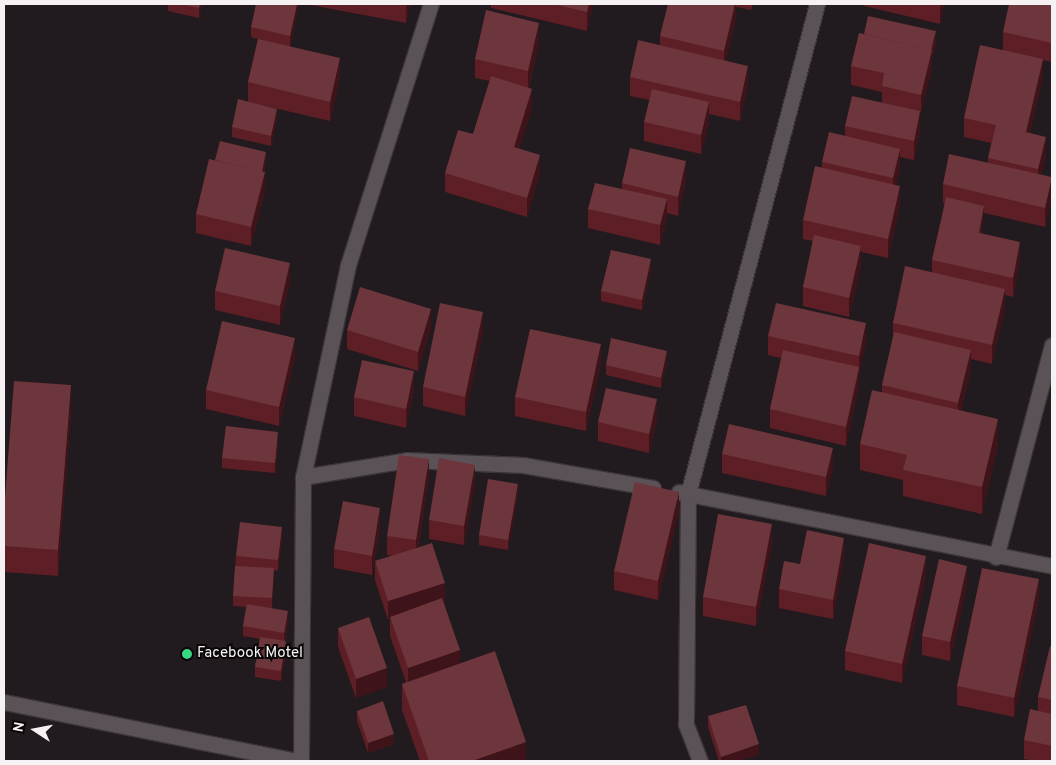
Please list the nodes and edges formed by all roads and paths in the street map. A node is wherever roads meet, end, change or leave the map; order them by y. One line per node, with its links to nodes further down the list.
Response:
1 (431, 4): 4 (street)
2 (817, 4): 5 (street)
3 (1052, 346): 6 (street)
4 (303, 477): 5 (street); 10 (street)
5 (688, 494): 6 (street); 11 (street)
6 (996, 557): 7 (street)
7 (1052, 566)
8 (4, 702): 9 (street)
9 (296, 761)
10 (301, 761)
11 (700, 761)

